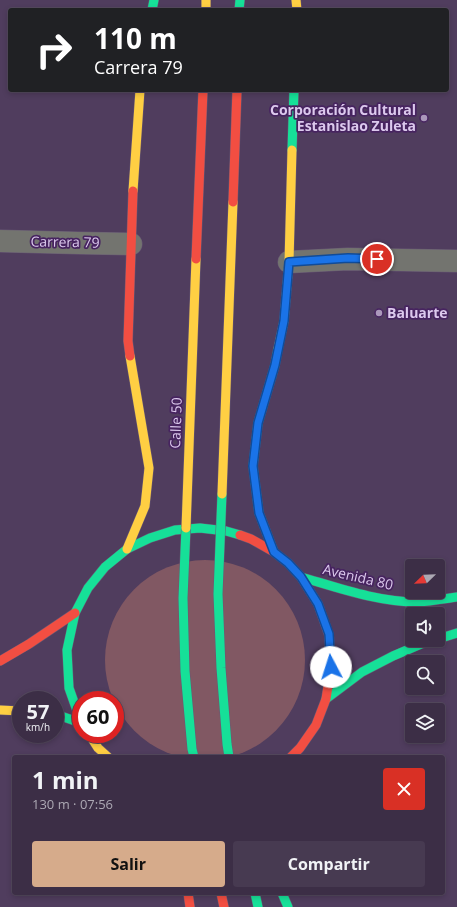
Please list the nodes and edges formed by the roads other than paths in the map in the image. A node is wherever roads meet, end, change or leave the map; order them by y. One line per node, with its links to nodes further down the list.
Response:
1 (140, 92): 6 (main road)
2 (203, 92): 24 (main road, Calle 50, bridge)
3 (236, 92): 25 (main road, bridge)
4 (294, 92): 8 (main road)
5 (0, 241): 6 (street, Carrera 79)
6 (131, 244): 9 (main road)
7 (457, 261): 8 (street)
8 (289, 262): 10 (main road)
9 (127, 549): 10 (main road); 13 (main road)
10 (274, 552): 11 (main road)
11 (301, 577): 12 (main road, Avenida 80); 19 (main road)
12 (457, 597)
13 (75, 613): 17 (main road); 18 (main road)
14 (457, 633): 15 (main road)
15 (445, 637)
16 (414, 647): 19 (main road)
17 (0, 661)
18 (72, 697)
19 (326, 699): 26 (main road)
20 (0, 710): 21 (main road)
21 (12, 711)
22 (95, 743): 23 (main road)
23 (106, 755)
24 (194, 755)
25 (229, 755)
26 (293, 755)
27 (188, 895): 31 (main road)
28 (221, 895): 32 (main road)
29 (255, 895): 33 (main road)
30 (283, 895): 34 (main road)
31 (190, 907)
32 (224, 907)
33 (258, 907)
34 (288, 907)

